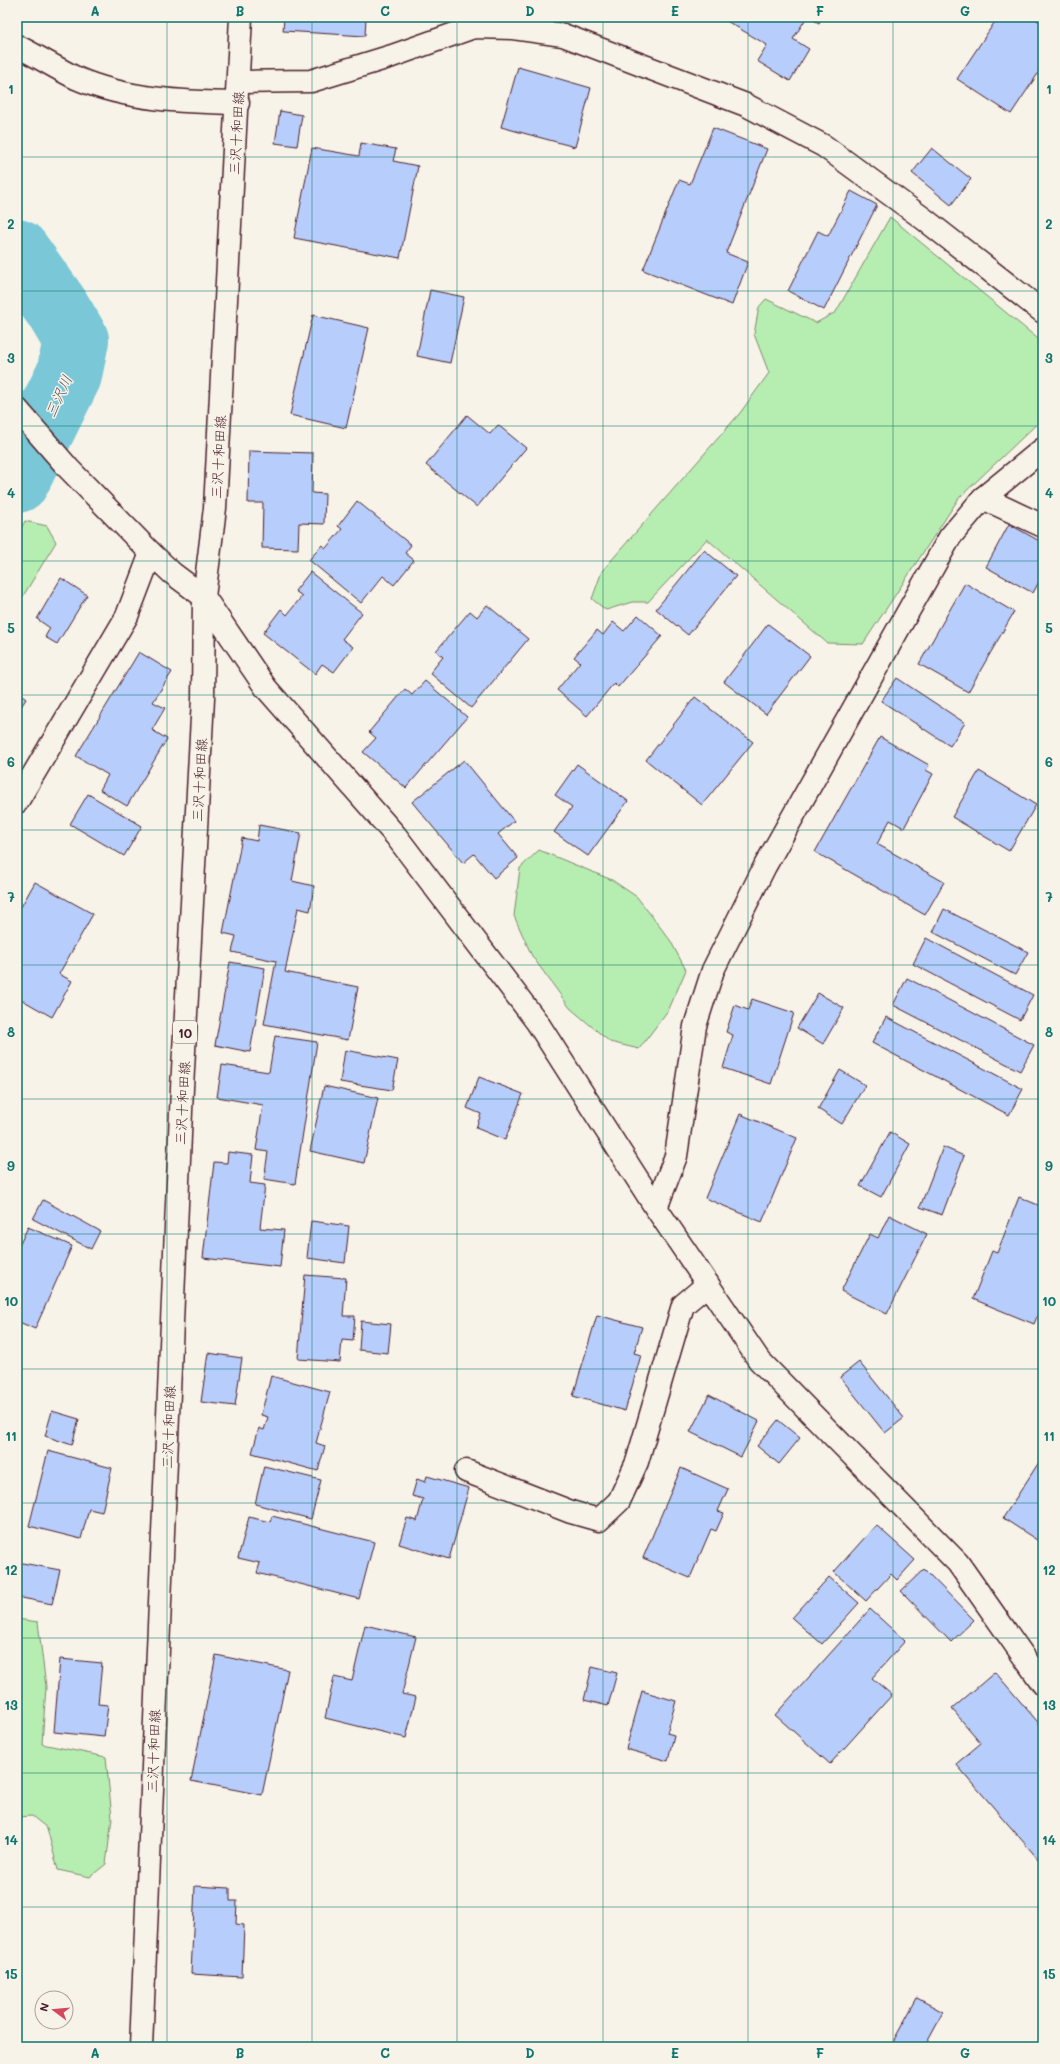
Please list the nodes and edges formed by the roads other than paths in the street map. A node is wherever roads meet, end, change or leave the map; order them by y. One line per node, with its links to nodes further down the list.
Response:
1 (241, 17): 3 (street, 三沢十和田線 / 10)
2 (17, 46): 3 (street)
3 (238, 93): 4 (street); 10 (street, 三沢十和田線 / 10)
4 (1043, 312)
5 (17, 409): 9 (street)
6 (1043, 449): 7 (street)
7 (983, 498): 8 (street); 12 (street)
8 (1043, 526)
9 (151, 553): 10 (street); 11 (street)
10 (204, 597): 12 (street); 16 (street, 三沢十和田線 / 10)
11 (17, 802)
12 (656, 1208): 13 (street)
13 (708, 1284): 14 (street); 15 (street)
14 (466, 1471)
15 (1043, 1684)
16 (141, 2047)

